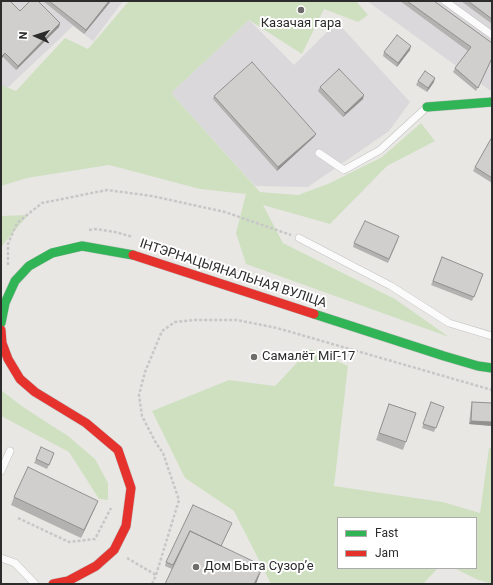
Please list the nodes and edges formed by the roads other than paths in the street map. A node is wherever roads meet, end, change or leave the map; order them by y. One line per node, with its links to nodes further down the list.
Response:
1 (445, 1): 2 (lane)
2 (492, 35)
3 (492, 102): 4 (main road)
4 (427, 107): 5 (lane)
5 (319, 153)
6 (299, 238): 9 (lane)
7 (1, 323): 10 (main road, ІНТЭРНАЦЫЯНАЛЬНАЯ ВУЛІЦА)
8 (1, 330): 15 (main road)
9 (492, 336)
10 (492, 368)
11 (10, 451): 12 (lane)
12 (1, 471)
13 (1, 558): 14 (lane)
14 (35, 584)
15 (53, 584)

